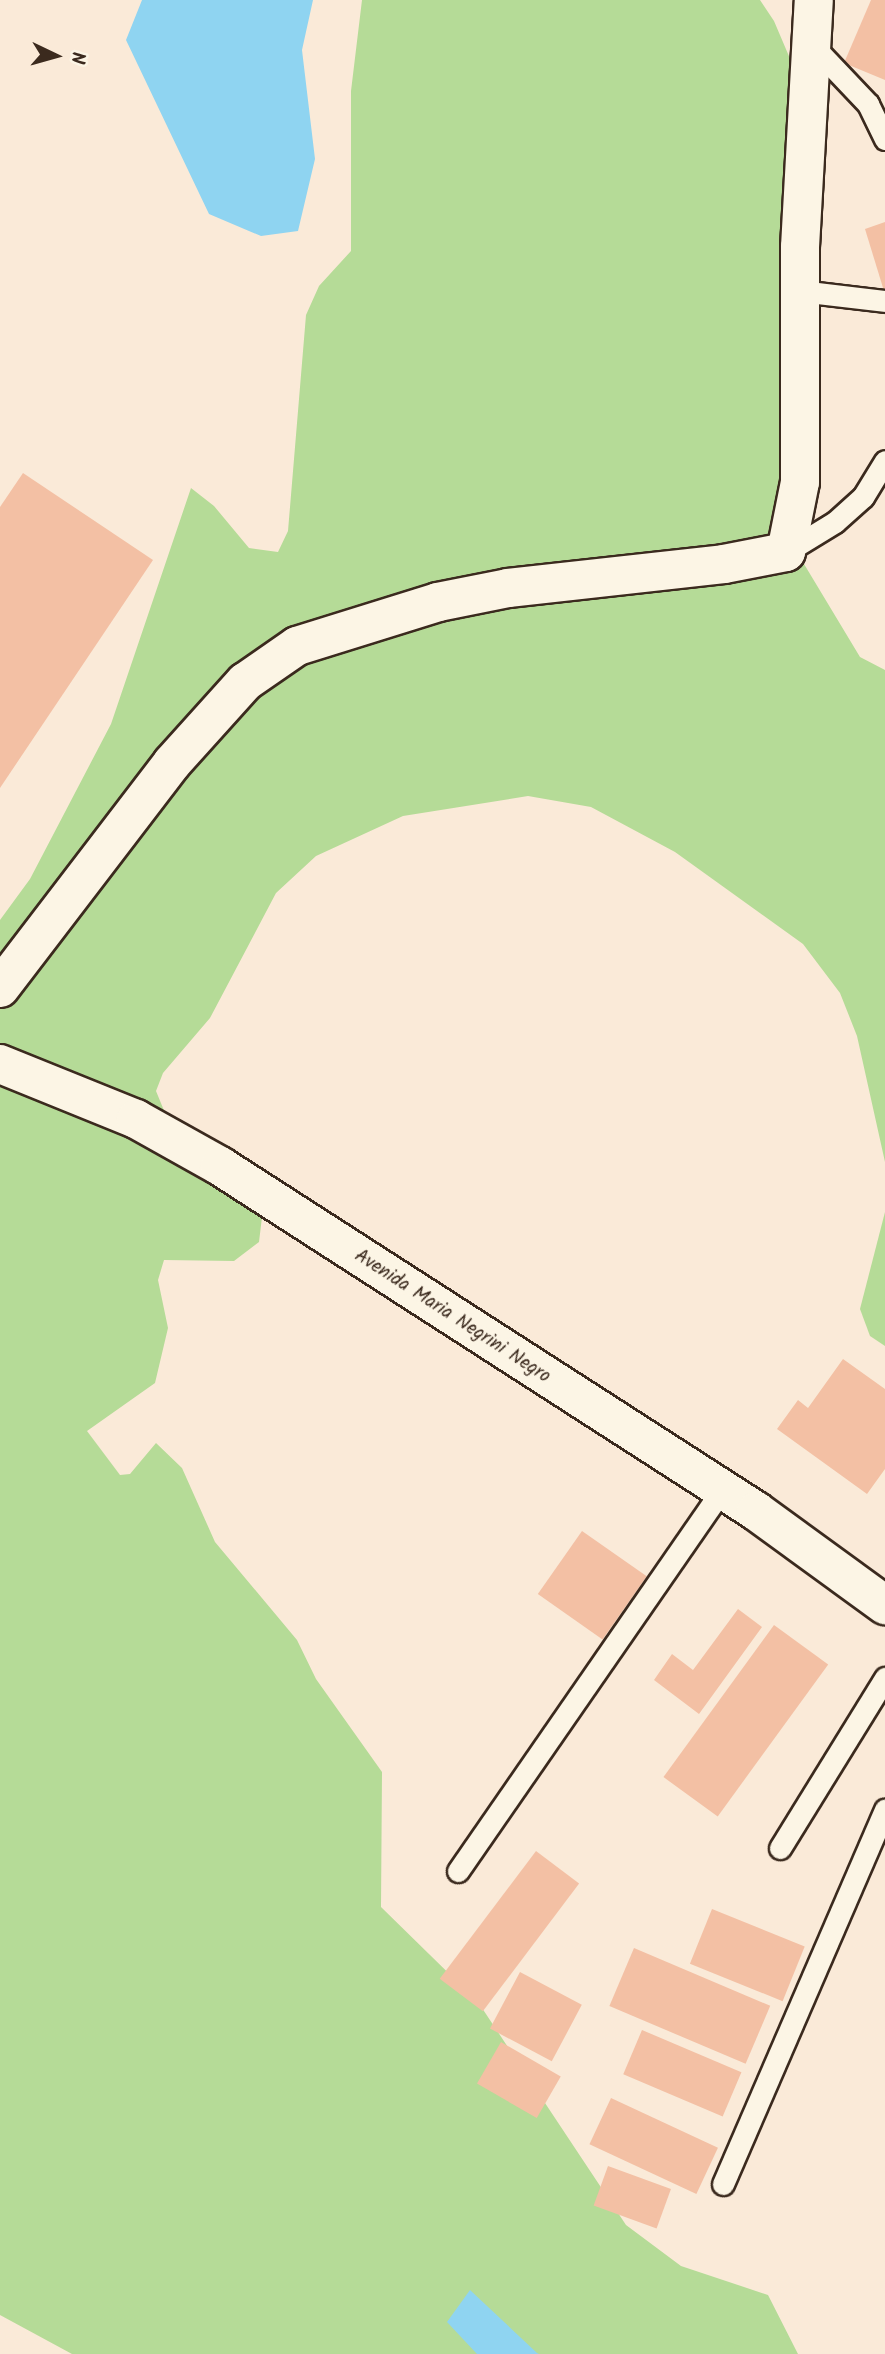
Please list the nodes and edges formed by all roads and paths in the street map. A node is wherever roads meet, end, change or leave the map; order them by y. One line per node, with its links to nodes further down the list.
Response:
1 (814, 0): 2 (street)
2 (813, 46): 3 (lane); 4 (street)
3 (885, 139)
4 (800, 291): 5 (lane); 7 (street)
5 (885, 301)
6 (885, 461): 7 (lane)
7 (786, 552): 8 (street)
8 (0, 988)
9 (0, 1063): 10 (street, Avenida Maria Negrini Negro)
10 (722, 1490): 11 (street, Avenida Maria Negrini Negro); 15 (lane)
11 (885, 1605)
12 (885, 1678): 14 (lane)
13 (885, 1809): 16 (lane)
14 (780, 1848)
15 (458, 1871)
16 (723, 2184)

